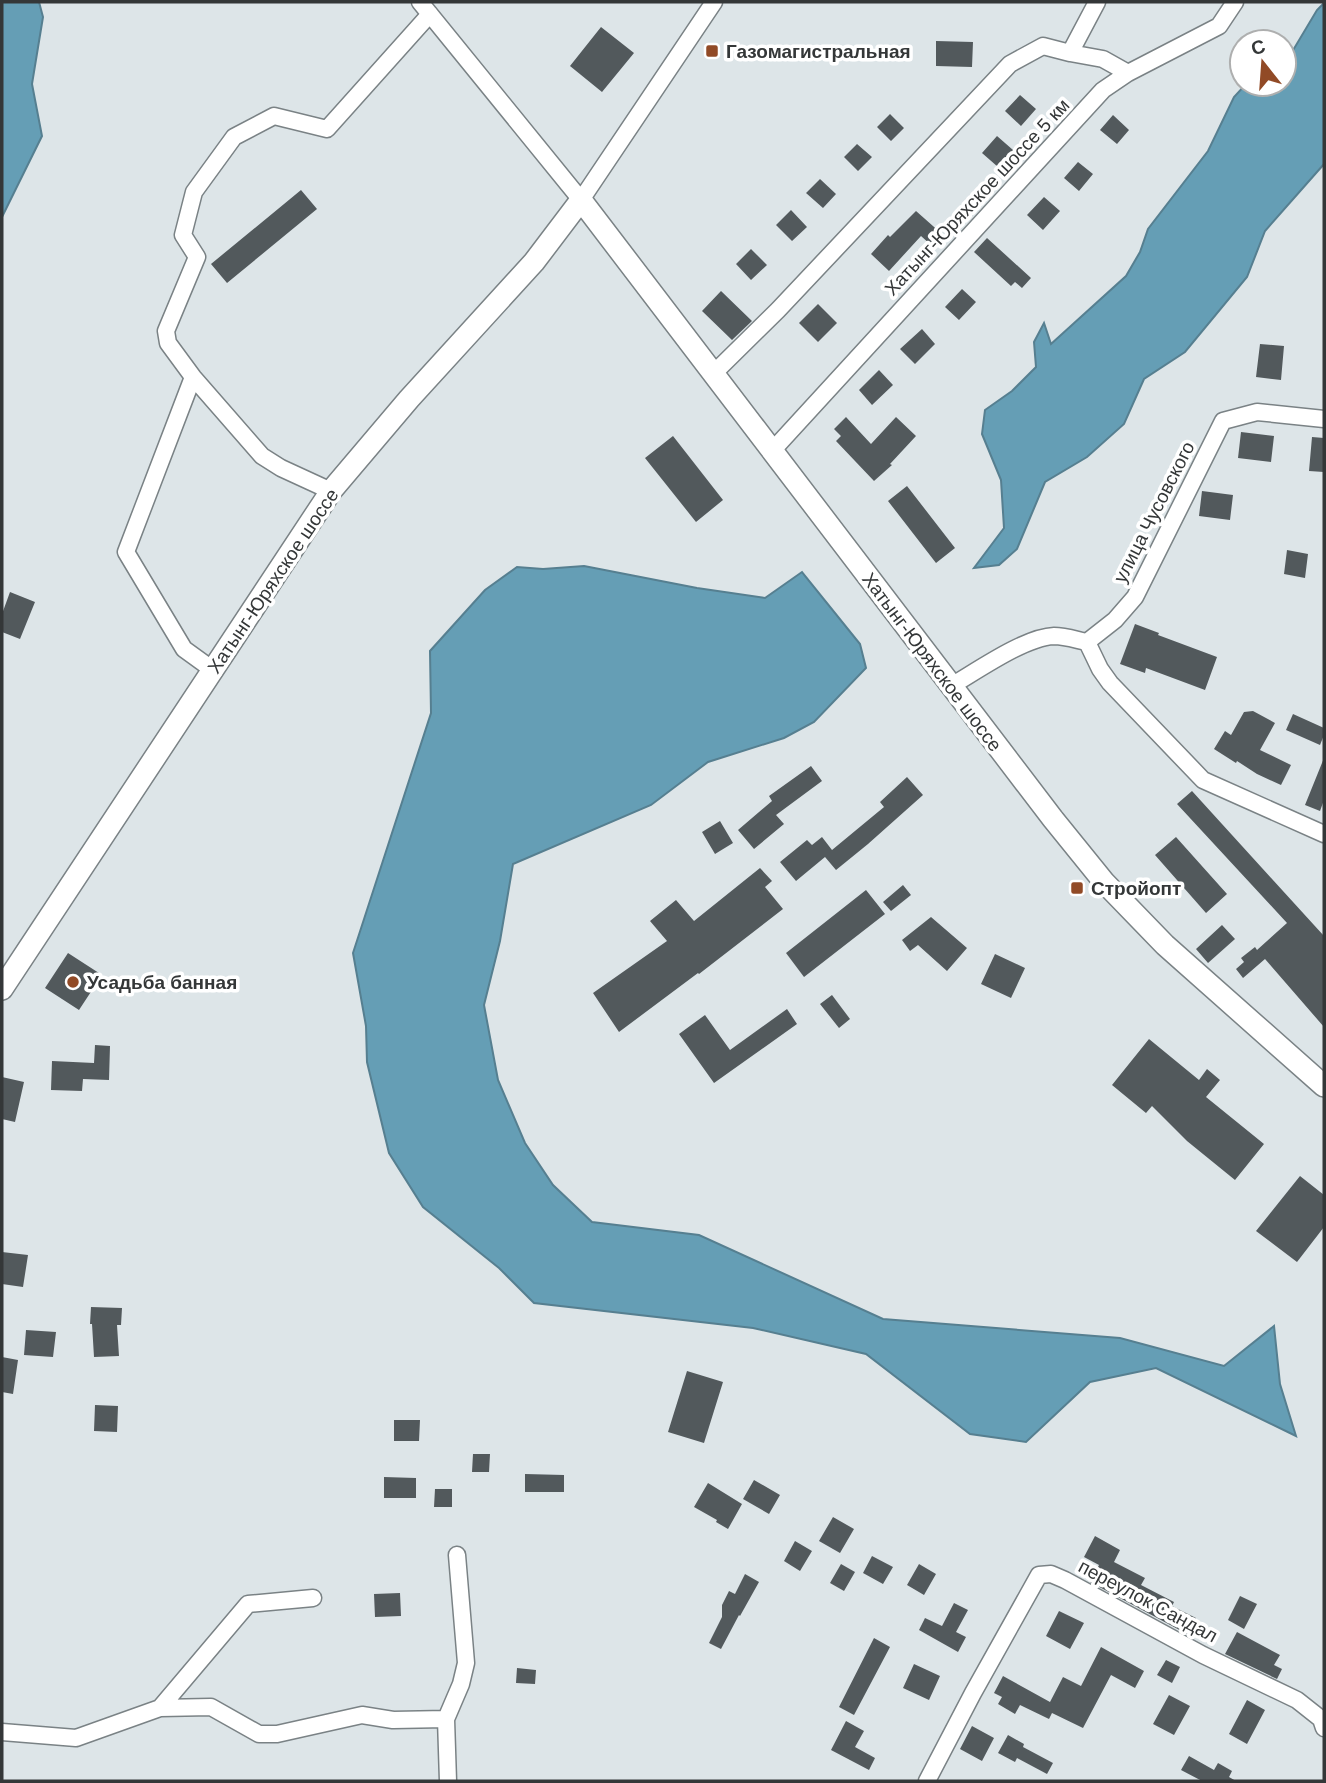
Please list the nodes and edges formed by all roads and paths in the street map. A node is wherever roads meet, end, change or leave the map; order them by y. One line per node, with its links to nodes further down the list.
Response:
1 (714, 2): 7 (street)
2 (1097, 2): 5 (street)
3 (1235, 2): 6 (street, Хатынг-Юряхское шоссе 5 км)
4 (425, 8): 7 (street, Хатынг-Юряхское шоссе); 9 (street)
5 (1070, 53): 6 (street); 8 (street)
6 (1128, 73): 11 (street, Хатынг-Юряхское шоссе 5 км)
7 (581, 200): 8 (main road, Хатынг-Юряхское шоссе); 12 (main road, Хатынг-Юряхское шоссе)
8 (713, 374): 11 (main road, Хатынг-Юряхское шоссе)
9 (193, 377): 12 (street); 14 (street)
10 (1324, 419): 13 (street, улица Чусовского)
11 (772, 451): 15 (main road, Хатынг-Юряхское шоссе)
12 (331, 491): 14 (main road, Хатынг-Юряхское шоссе)
13 (1087, 642): 15 (street); 16 (street)
14 (213, 670): 17 (main road, Хатынг-Юряхское шоссе)
15 (951, 686): 18 (main road, Хатынг-Юряхское шоссе)
16 (1324, 834)
17 (2, 989)
18 (1324, 1086)
19 (457, 1555): 22 (street)
20 (313, 1598): 21 (street)
21 (160, 1708): 22 (street); 24 (street)
22 (446, 1719): 25 (street)
23 (1324, 1728): 26 (street, переулок Сандал)
24 (2, 1732)
25 (447, 1781)
26 (927, 1781)

